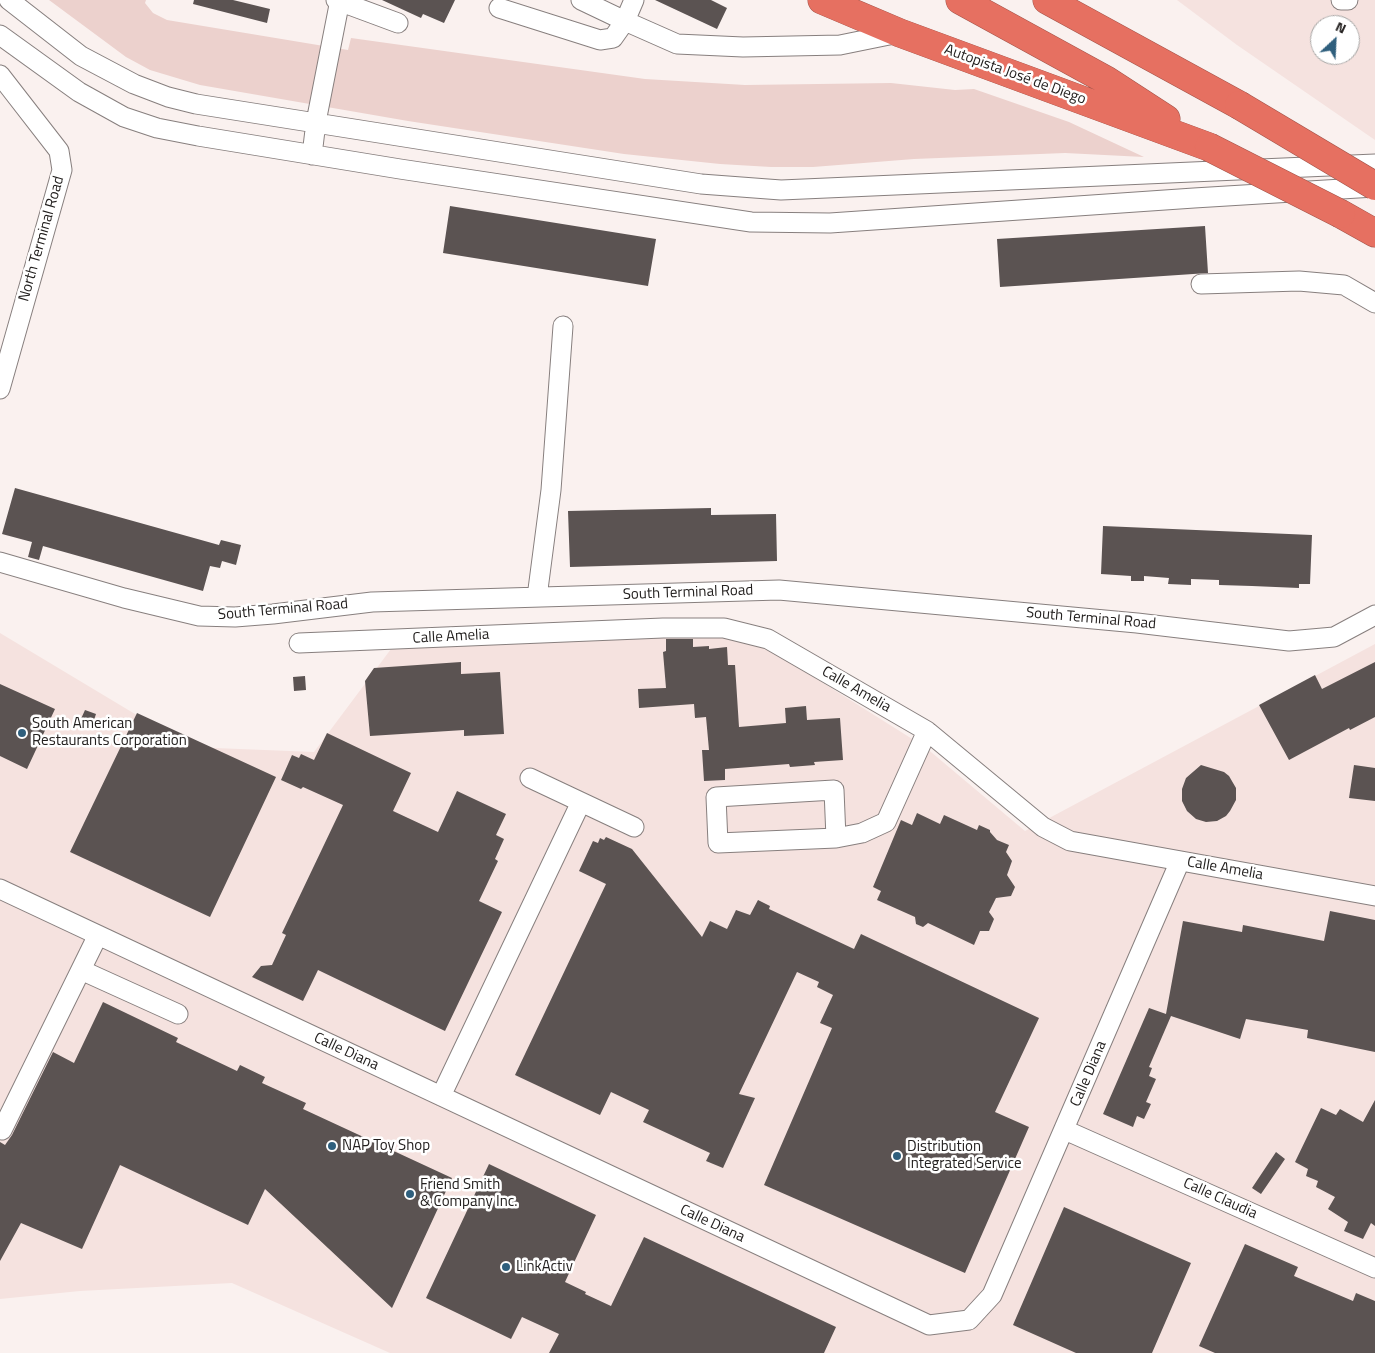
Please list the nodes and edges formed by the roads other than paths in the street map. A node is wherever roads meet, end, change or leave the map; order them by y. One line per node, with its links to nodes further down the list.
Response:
1 (9, 0): 17 (street)
2 (338, 0): 13 (street); 17 (street)
3 (581, 0): 10 (street)
4 (634, 0): 12 (street)
5 (822, 0): 14 (highway, Autopista José de Diego)
6 (960, 0): 18 (highway, Autopista José de Diego)
7 (1047, 0): 21 (highway, bridge)
8 (1341, 0): 9 (street)
9 (1348, 0)
10 (604, 5): 12 (street)
11 (499, 8): 12 (street)
12 (625, 21): 14 (street)
13 (398, 23)
14 (900, 33): 18 (highway, Autopista José de Diego)
15 (0, 35): 19 (street)
16 (0, 75): 26 (street, North Terminal Road)
17 (316, 122): 19 (street); 20 (street)
18 (1209, 147): 22 (highway, Autopista José de Diego, bridge)
19 (312, 155): 21 (street)
20 (1375, 164)
21 (1375, 187)
22 (1375, 234)
23 (1200, 284): 24 (street)
24 (1375, 303)
25 (563, 326): 28 (street)
26 (0, 389)
27 (0, 562): 28 (street, South Terminal Road)
28 (537, 597): 29 (street, South Terminal Road)
29 (1375, 615)
30 (299, 643): 31 (street, Calle Amelia)
31 (927, 731): 35 (street); 36 (street, Calle Amelia)
32 (530, 778): 33 (street)
33 (581, 802): 34 (street); 42 (street)
34 (634, 828)
35 (836, 838): 35 (street)
36 (1180, 860): 38 (street, Calle Amelia); 44 (street, Calle Diana)
37 (0, 889): 39 (street, Calle Diana)
38 (1375, 896)
39 (98, 935): 40 (street); 42 (street, Calle Diana)
40 (81, 970): 41 (street); 43 (street)
41 (178, 1014)
42 (441, 1096): 44 (street, Calle Diana)
43 (2, 1130)
44 (1065, 1130): 45 (street, Calle Claudia)
45 (1375, 1268)

